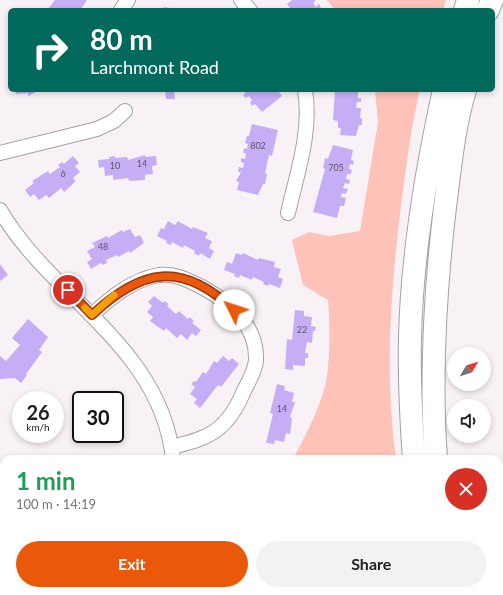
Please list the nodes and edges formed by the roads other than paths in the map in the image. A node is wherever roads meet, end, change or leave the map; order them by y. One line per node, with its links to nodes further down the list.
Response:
1 (241, 0): 2 (street)
2 (248, 8)
3 (305, 92): 9 (street)
4 (444, 92): 12 (main road)
5 (465, 92): 13 (main road)
6 (126, 111): 7 (street)
7 (0, 153)
8 (0, 210): 10 (street)
9 (288, 213)
10 (92, 315): 11 (street); 11 (street)
11 (173, 453)
12 (414, 455)
13 (436, 455)

